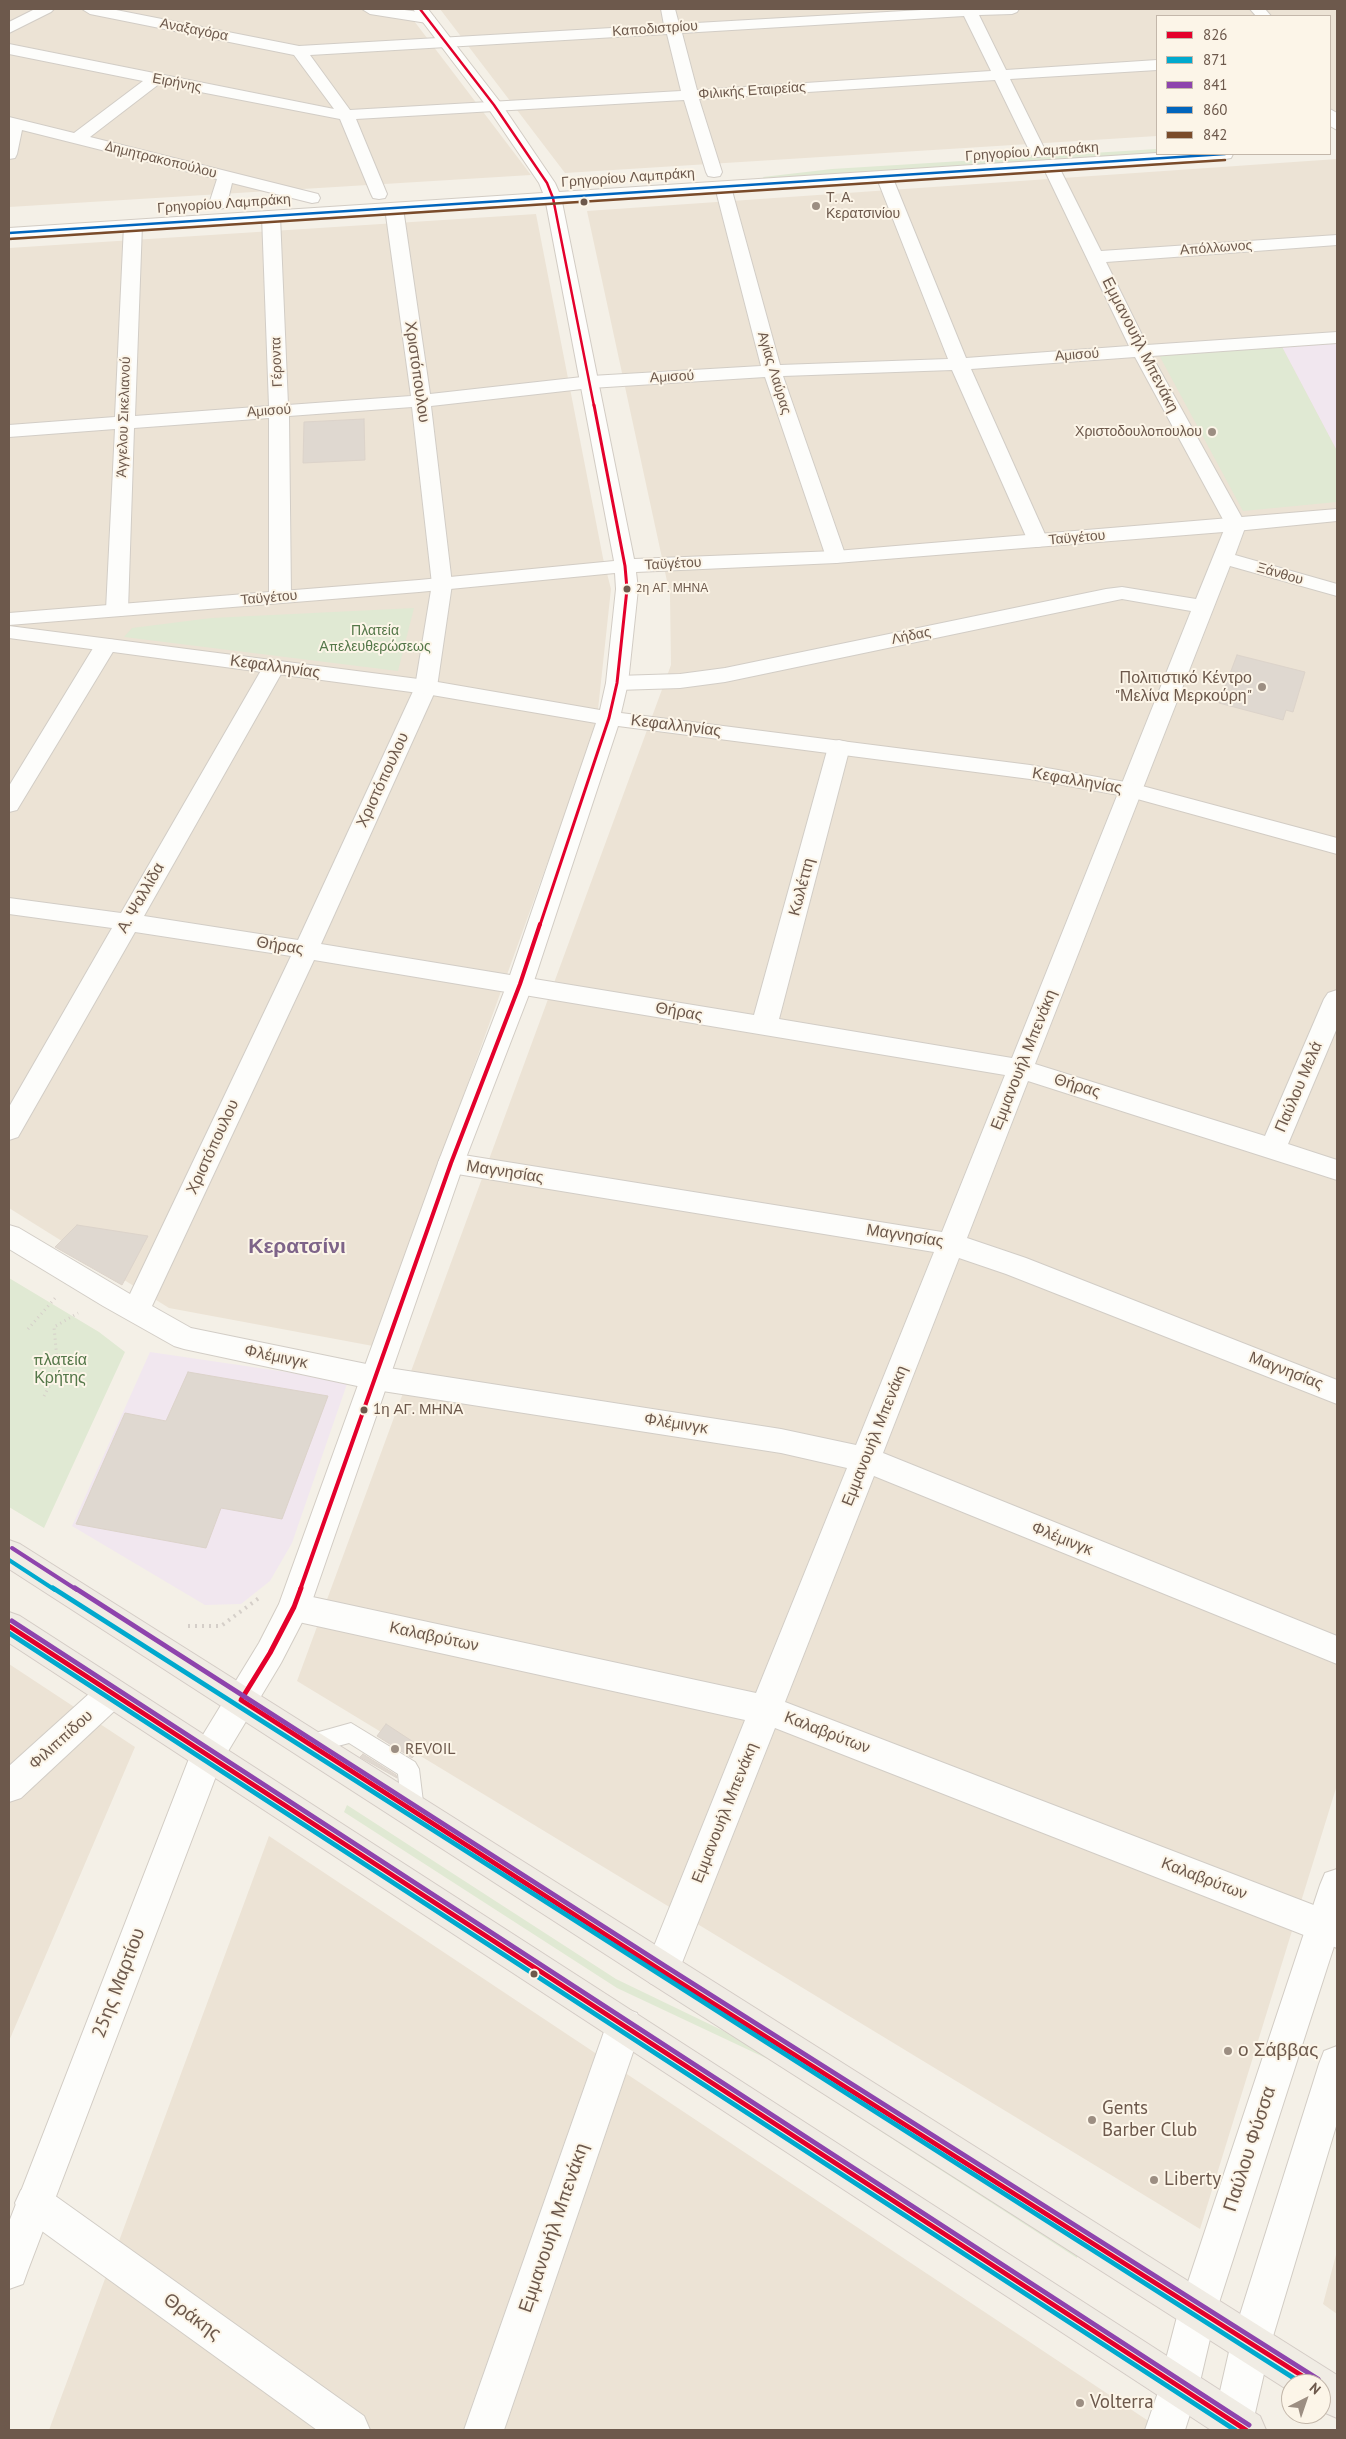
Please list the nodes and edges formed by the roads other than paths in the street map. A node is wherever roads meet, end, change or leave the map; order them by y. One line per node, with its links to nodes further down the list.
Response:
1 (46, 9): 9 (street)
2 (90, 9): 13 (street, Αναξαγόρα)
3 (370, 9): 7 (street)
4 (668, 9): 10 (street, Αγίας Λαύρας)
5 (1012, 9): 6 (street, Καποδιστρίου)
6 (969, 10): 8 (street, Καποδιστρίου); 15 (street)
7 (424, 13): 11 (street)
8 (820, 14): 10 (street, Καποδιστρίου)
9 (9, 28)
10 (674, 28): 11 (street, Καποδιστρίου); 17 (street, Αγίας Λαύρας)
11 (445, 43): 13 (street, Καποδιστρίου); 18 (street)
12 (9, 49): 16 (street, Ειρήνης)
13 (299, 51): 19 (street, Χριστόπουλου)
14 (1156, 65): 15 (street, Φιλικής Εταιρείας)
15 (1000, 75): 17 (street, Φιλικής Εταιρείας); 23 (street)
16 (156, 79): 19 (street, Ειρήνης); 21 (street)
17 (690, 95): 18 (street, Φιλικής Εταιρείας); 29 (street, Αγίας Λαύρας)
18 (494, 105): 19 (street, Φιλικής Εταιρείας); 30 (street)
19 (346, 115): 32 (street, Χριστόπουλου)
20 (12, 122): 21 (street, Δημητρακοπούλου); 24 (street)
21 (77, 139): 27 (street, Δημητρακοπούλου)
22 (1156, 144): 23 (street, Γρηγορίου Λαμπράκη)
23 (1038, 152): 29 (street, Γρηγορίου Λαμπράκη)
24 (9, 154)
25 (1209, 155): 26 (street, Γρηγορίου Λαμπράκη)
26 (1050, 165): 28 (street, Γρηγορίου Λαμπράκη); 39 (street, Εμμανουήλ Μπενάκη)
27 (226, 176): 31 (street, Δημητρακοπούλου); 33 (street)
28 (884, 176): 29 (street, Γρηγορίου Λαμπράκη); 42 (street)
29 (718, 180): 30 (street, Γρηγορίου Λαμπράκη); 43 (street, Αγίας Λαύρας)
30 (550, 191): 32 (street, Γρηγορίου Λαμπράκη); 44 (street, 25ης Μαρτίου)
31 (312, 198): 32 (street, Γρηγορίου Λαμπράκη); 33 (street, Γρηγορίου Λαμπράκη)
32 (387, 201): 34 (street, Γρηγορίου Λαμπράκη); 45 (street, Χριστόπουλου)
33 (218, 204): 35 (street, Γρηγορίου Λαμπράκη)
34 (271, 216): 36 (street, Γρηγορίου Λαμπράκη); 46 (street, Γέροντα)
35 (9, 217)
36 (133, 225): 37 (street, Γρηγορίου Λαμπράκη); 47 (street, Άγγελου Σικελιανού)
37 (9, 233)
38 (1337, 240): 39 (street, Απόλλωνος)
39 (1096, 257): 41 (street, Εμμανουήλ Μπενάκη)
40 (1337, 337): 41 (street, Αμισού)
41 (1140, 350): 42 (street, Αμισού); 50 (street, Εμμανουήλ Μπενάκη)
42 (959, 364): 43 (street, Αμισού); 51 (street)
43 (772, 371): 44 (street, Αμισού); 52 (street, Αγίας Λαύρας)
44 (591, 382): 45 (street, Αμισού); 54 (street, 25ης Μαρτίου)
45 (421, 401): 46 (street, Αμισού); 55 (street, Χριστόπουλου)
46 (278, 411): 47 (street, Αμισού); 57 (street, Γέροντα)
47 (124, 422): 48 (street, Αμισού); 59 (street, Άγγελου Σικελιανού)
48 (9, 431)
49 (1337, 515): 50 (street, Ταϋγέτου)
50 (1236, 525): 51 (street, Ταϋγέτου); 53 (street, Εμμανουήλ Μπενάκη)
51 (1038, 541): 52 (street, Ταϋγέτου)
52 (836, 557): 54 (street, Ταϋγέτου)
53 (1223, 558): 56 (street, Ξάνθου); 58 (street, Εμμανουήλ Μπενάκη)
54 (626, 566): 55 (street, Ταϋγέτου); 64 (street, 25ης Μαρτίου)
55 (442, 584): 57 (street, Ταϋγέτου); 65 (street, Χριστόπουλου)
56 (1337, 590)
57 (280, 597): 59 (street, Ταϋγέτου)
58 (1204, 607): 64 (street, Λήδας); 68 (street, Εμμανουήλ Μπενάκη)
59 (118, 610): 60 (street, Ταϋγέτου)
60 (9, 619)
61 (9, 632): 62 (street, Κεφαλληνίας)
62 (106, 645): 63 (street, Κεφαλληνίας); 69 (street)
63 (274, 667): 65 (street, Κεφαλληνίας); 72 (street, Α. Ψαλλίδα)
64 (617, 683): 66 (street, 25ης Μαρτίου)
65 (426, 687): 66 (street, Κεφαλληνίας); 73 (street, Χριστόπουλου)
66 (609, 718): 67 (street, Κεφαλληνίας); 74 (street, 25ης Μαρτίου)
67 (839, 747): 68 (street, Κεφαλληνίας); 76 (street, Κωλέττη)
68 (1131, 790): 70 (street, Κεφαλληνίας); 77 (street, Εμμανουήλ Μπενάκη)
69 (9, 805)
70 (1337, 846)
71 (9, 906): 72 (street, Θήρας)
72 (127, 922): 73 (street, Θήρας); 78 (street, Α. Ψαλλίδα)
73 (306, 950): 74 (street, Θήρας); 84 (street, Χριστόπουλου)
74 (520, 984): 76 (street, Θήρας); 80 (street, 25ης Μαρτίου)
75 (1337, 999): 79 (street, Παύλου Μελά)
76 (764, 1026): 77 (street, Θήρας)
77 (1021, 1069): 79 (street, Θήρας); 83 (street, Εμμανουήλ Μπενάκη)
78 (9, 1130)
79 (1272, 1148): 81 (street, Θήρας)
80 (451, 1163): 83 (street, Μαγνησίας); 85 (street, 25ης Μαρτίου)
81 (1337, 1170)
82 (9, 1236): 84 (street, Φλέμινγκ)
83 (951, 1244): 86 (street, Μαγνησίας); 87 (street, Εμμανουήλ Μπενάκη)
84 (136, 1311): 85 (street, Φλέμινγκ)
85 (376, 1378): 87 (street, Φλέμινγκ); 89 (street, 25ης Μαρτίου)
86 (1337, 1392)
87 (866, 1459): 91 (street, Φλέμινγκ); 94 (street, Εμμανουήλ Μπενάκη)
88 (9, 1554): 93 (main road)
89 (294, 1607): 93 (street, 25ης Μαρτίου); 94 (street, Καλαβρύτων)
90 (9, 1626): 92 (main road)
91 (1337, 1650)
92 (112, 1693): 95 (main road); 96 (street, Φιλιππίδου)
93 (240, 1700): 95 (street, 25ης Μαρτίου); 99 (main road)
94 (766, 1710): 98 (street, Καλαβρύτων); 99 (street, Εμμανουήλ Μπενάκη)
95 (207, 1756): 100 (main road); 102 (street, 25ης Μαρτίου)
96 (9, 1787)
97 (1337, 1885): 98 (street, Παύλου Φύσσα)
98 (1331, 1928): 104 (street, Παύλου Φύσσα)
99 (662, 1972): 104 (main road)
100 (624, 2026): 107 (main road); 110 (street, Εμμανουήλ Μπενάκη)
101 (1337, 2064): 105 (street)
102 (34, 2203): 103 (street, 25ης Μαρτίου); 109 (street, Θράκης)
103 (9, 2270)
104 (1198, 2309): 105 (main road); 107 (street, Παύλου Φύσσα)
105 (1251, 2343): 106 (main road); 108 (street)
106 (1299, 2374)
107 (1179, 2386): 108 (main road); 111 (street, Παύλου Φύσσα)
108 (1236, 2427)
109 (350, 2430)
110 (484, 2430)
111 (1165, 2430)

